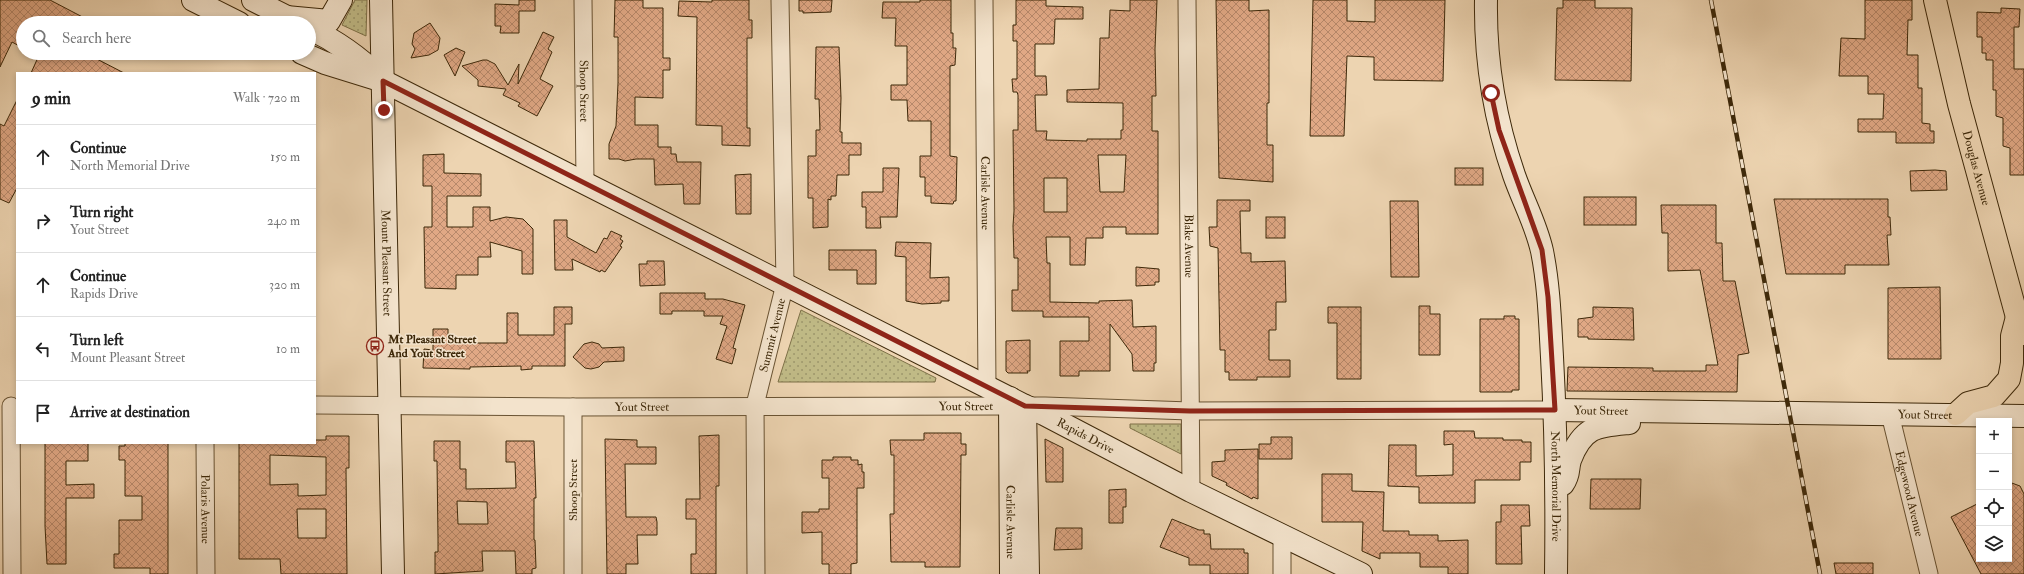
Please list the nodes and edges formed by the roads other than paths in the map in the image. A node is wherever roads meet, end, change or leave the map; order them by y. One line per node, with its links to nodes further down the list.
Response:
1 (193, 0): 11 (street)
2 (253, 0): 12 (street)
3 (341, 0): 13 (street)
4 (381, 0): 16 (street, Mount Pleasant Street)
5 (583, 0): 17 (street, Shoop Street)
6 (780, 0): 18 (street, Summit Avenue)
7 (984, 0): 20 (street, Carlisle Avenue)
8 (1187, 0): 28 (street, Blake Avenue)
9 (1486, 0): 27 (street, North Memorial Drive)
10 (1935, 0): 19 (main road, Douglas Avenue)
11 (225, 16)
12 (284, 16)
13 (316, 21)
14 (316, 31): 16 (street, Rapids Drive)
15 (316, 59): 16 (street, Rapids Drive)
16 (383, 81): 17 (street, Rapids Drive); 23 (street, Mount Pleasant Street)
17 (585, 182): 18 (street, Rapids Drive)
18 (785, 284): 20 (street, Rapids Drive); 25 (street, Summit Avenue)
19 (2020, 325): 31 (main road)
20 (987, 386): 21 (street, Rapids Drive)
21 (1015, 403): 25 (street, Yout Street); 28 (street, Yout Street); 34 (street, Rapids Drive); 42 (street, Carlisle Avenue); 43 (street, Carlisle Avenue)
22 (316, 405): 23 (street, Yout Street)
23 (390, 405): 26 (street, Yout Street); 39 (street, Mount Pleasant Street)
24 (9, 406): 37 (street)
25 (755, 406): 26 (street, Yout Street); 41 (street, Summit Avenue)
26 (573, 407): 40 (street, Shoop Street)
27 (1555, 410): 28 (street, Yout Street); 29 (street, Yout Street); 35 (street, North Memorial Drive)
28 (1190, 411): 34 (street, Blake Avenue)
29 (1649, 412): 30 (street, Yout Street); 35 (street)
30 (1890, 414): 31 (street, Yout Street); 47 (street, Edgewood Avenue)
31 (1956, 414): 32 (street, Yout Street)
32 (2024, 416)
33 (205, 444): 38 (street, Polaris Avenue)
34 (1191, 491): 36 (street, Rapids Drive)
35 (1558, 491): 46 (street, North Memorial Drive)
36 (1282, 536): 44 (street); 45 (street, Rapids Drive)
37 (12, 574)
38 (206, 574)
39 (393, 574)
40 (572, 574)
41 (756, 574)
42 (1011, 574)
43 (1028, 574)
44 (1282, 574)
45 (1361, 574)
46 (1556, 574)
47 (1930, 574)

